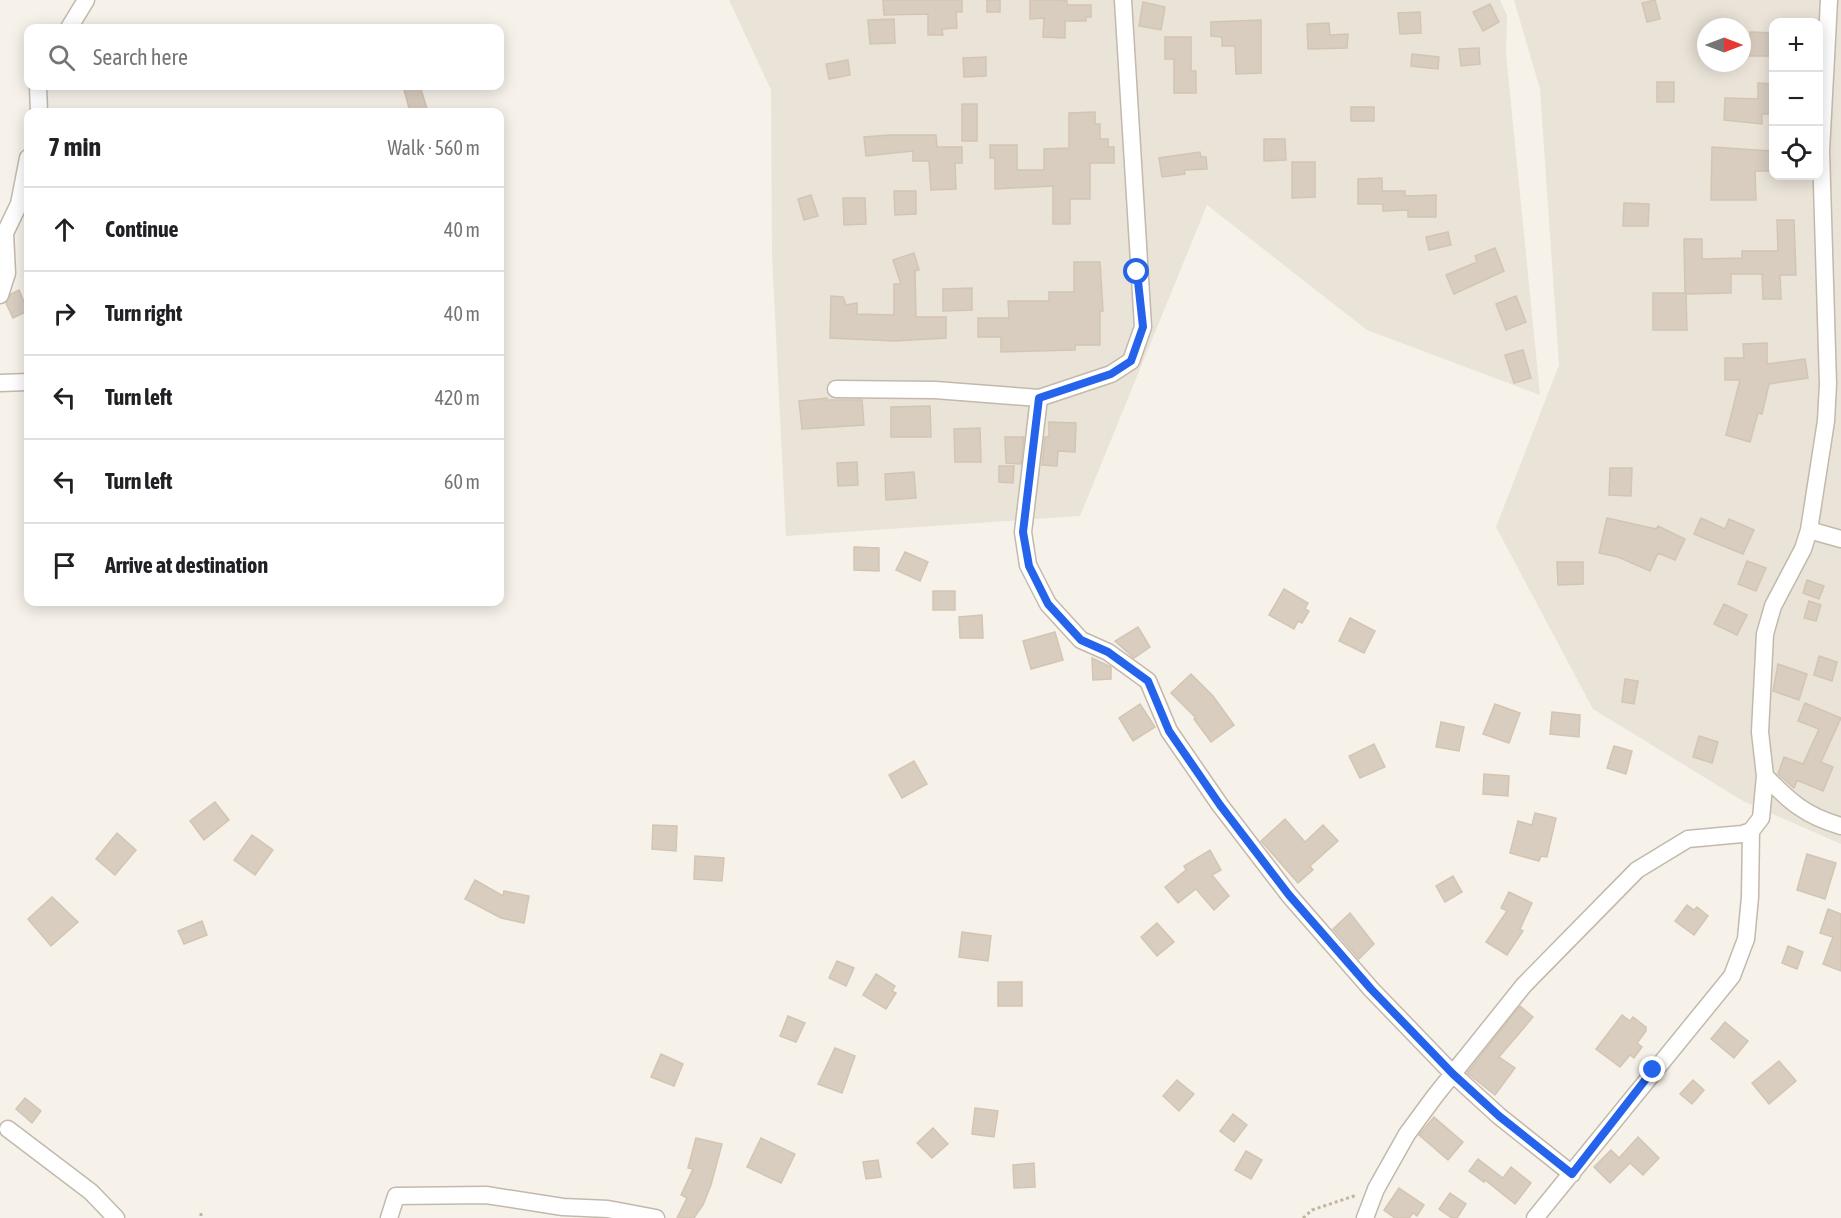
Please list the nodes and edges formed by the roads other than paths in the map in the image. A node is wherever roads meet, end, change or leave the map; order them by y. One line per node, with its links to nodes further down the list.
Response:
1 (86, 0): 4 (street)
2 (1122, 0): 12 (street)
3 (1829, 0): 13 (street)
4 (71, 24)
5 (38, 90): 6 (street)
6 (39, 108)
7 (24, 178): 8 (street)
8 (0, 295)
9 (24, 382): 10 (street)
10 (0, 383)
11 (836, 389): 12 (street)
12 (1039, 398): 18 (street)
13 (1809, 530): 14 (street); 15 (street)
14 (1841, 539)
15 (1764, 776): 16 (street); 17 (street)
16 (1841, 826)
17 (1751, 831): 18 (street); 20 (street)
18 (1453, 1074): 20 (street); 24 (street)
19 (8, 1129): 21 (street)
20 (1572, 1174): 25 (street)
21 (116, 1218)
22 (389, 1218): 23 (street)
23 (656, 1218)
24 (1365, 1218)
25 (1535, 1218)

